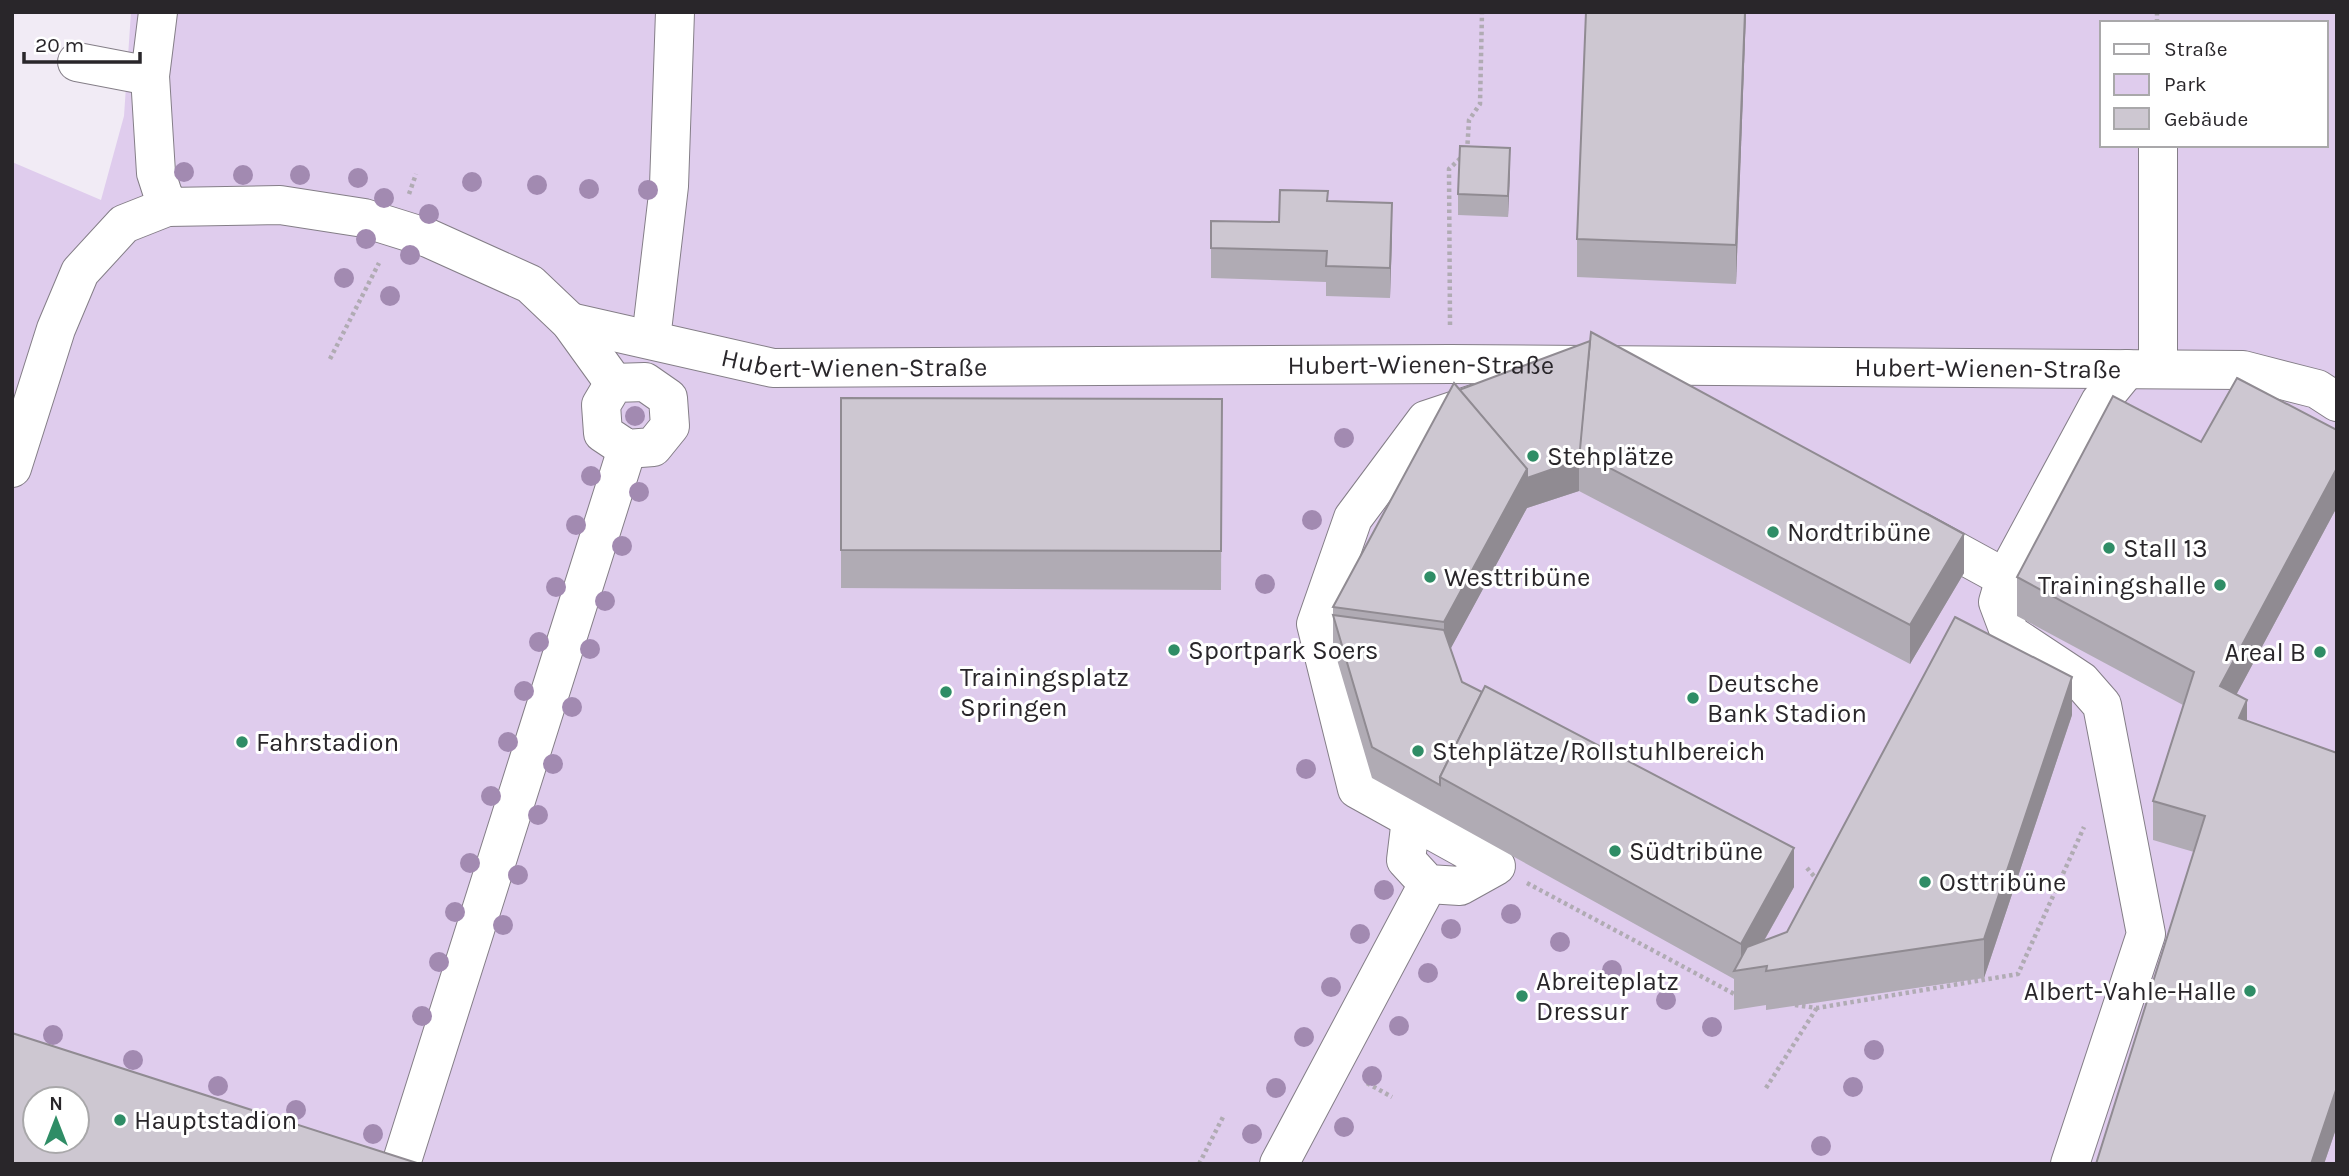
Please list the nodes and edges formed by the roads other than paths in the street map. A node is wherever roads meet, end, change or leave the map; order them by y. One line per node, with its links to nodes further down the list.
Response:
1 (158, 12): 4 (lane)
2 (675, 12): 8 (lane)
3 (77, 62): 4 (lane)
4 (150, 76): 6 (lane)
5 (2158, 147): 9 (lane)
6 (167, 207): 7 (lane); 14 (lane)
7 (570, 322): 8 (lane, Hubert-Wienen-Straße); 10 (lane)
8 (661, 341): 9 (lane, Hubert-Wienen-Straße)
9 (2143, 369): 12 (lane, Hubert-Wienen-Straße); 16 (lane)
10 (614, 383): 13 (lane); 13 (lane)
11 (1680, 401): 17 (lane)
12 (2337, 402)
13 (627, 449): 19 (lane)
14 (12, 468)
15 (1885, 512): 16 (lane)
16 (2005, 578): 21 (lane)
17 (1411, 819): 18 (lane); 18 (lane)
18 (1428, 884): 20 (lane)
19 (386, 1161)
20 (1279, 1164)
21 (2070, 1164)

